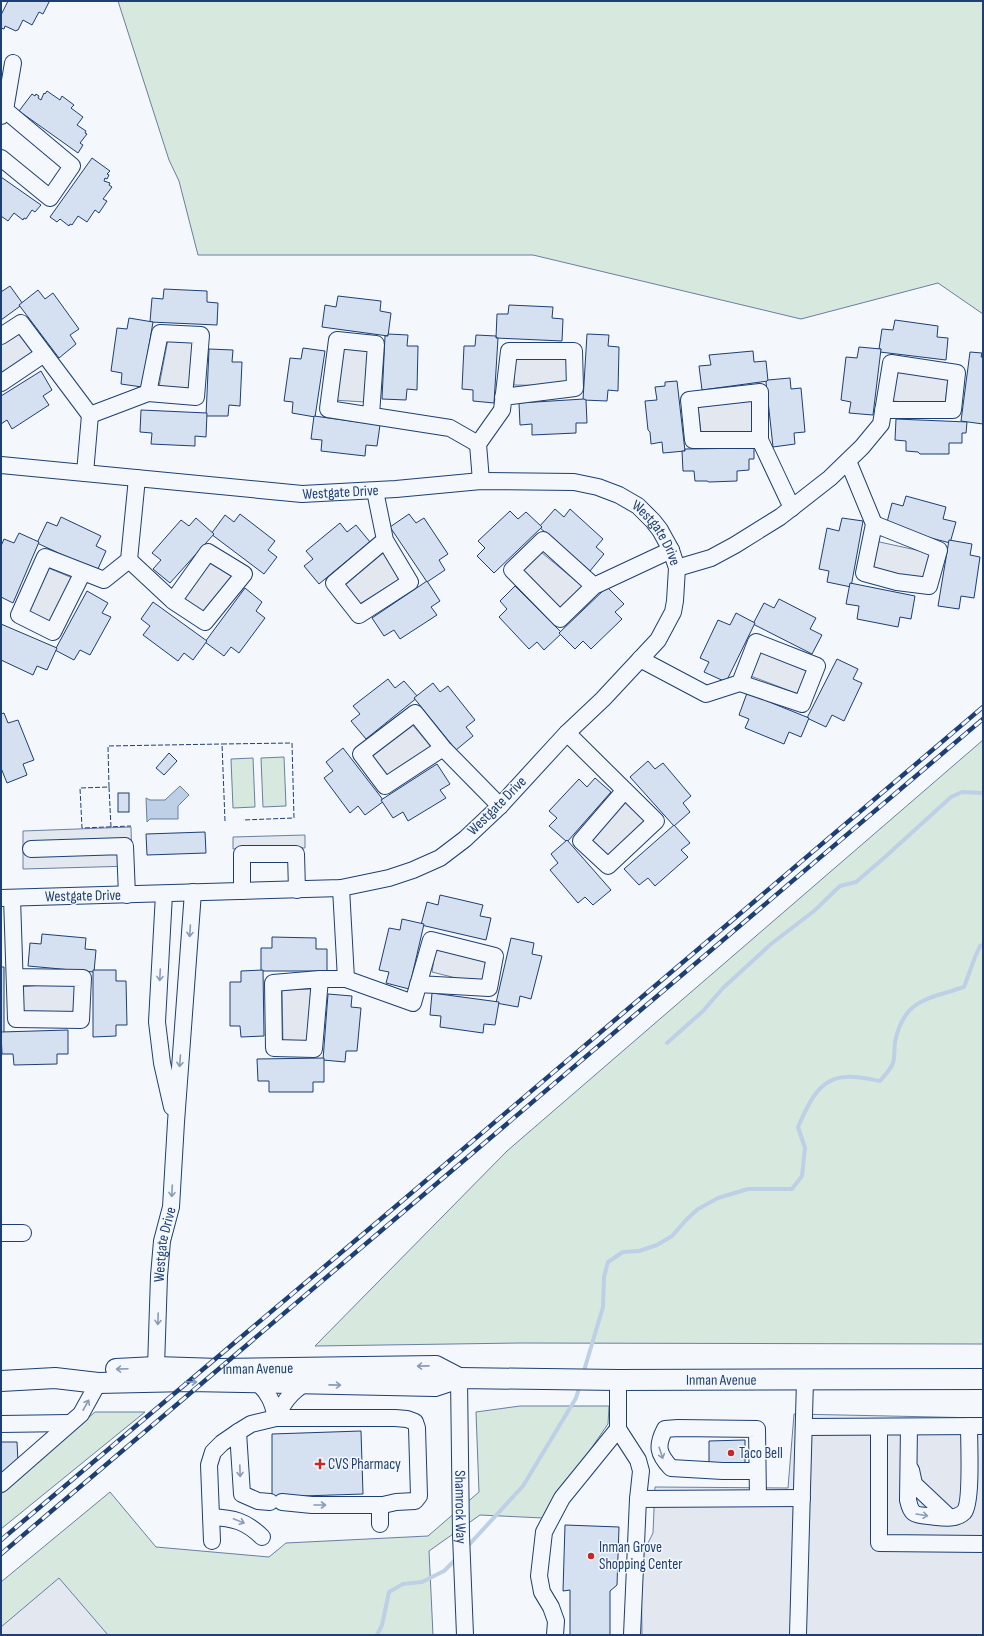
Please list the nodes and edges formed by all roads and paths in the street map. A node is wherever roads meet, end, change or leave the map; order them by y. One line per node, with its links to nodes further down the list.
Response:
1 (12, 63): 2 (street)
2 (3, 113): 3 (street)
3 (1, 158)
4 (1, 336): 5 (street)
5 (44, 354): 6 (street); 10 (street)
6 (1, 383)
7 (148, 393): 7 (street); 10 (street)
8 (503, 396): 8 (street); 13 (street)
9 (883, 410): 9 (street); 14 (street)
10 (90, 415): 16 (street)
11 (372, 415): 11 (street); 13 (street)
12 (760, 440): 12 (street); 20 (street)
13 (478, 444): 18 (street)
14 (848, 461): 20 (street); 21 (street)
15 (1, 465): 16 (street, Westgate Drive)
16 (85, 473): 17 (street, Westgate Drive)
17 (137, 478): 19 (street, Westgate Drive); 24 (street)
18 (480, 481): 19 (street, Westgate Drive); 23 (street, Westgate Drive)
19 (375, 491): 22 (street)
20 (792, 508): 25 (street)
21 (874, 524): 21 (street)
22 (385, 540): 22 (street)
23 (671, 550): 25 (street, Westgate Drive); 27 (street)
24 (129, 560): 26 (street); 28 (street)
25 (677, 568): 29 (street, Westgate Drive)
26 (83, 572): 26 (street)
27 (594, 586): 27 (street)
28 (173, 601): 28 (street)
29 (640, 659): 30 (street); 31 (street, Westgate Drive)
30 (740, 683): 30 (street)
31 (567, 733): 33 (street); 34 (street, Westgate Drive)
32 (443, 748): 32 (street); 34 (street)
33 (625, 790): 33 (street)
34 (500, 806): 36 (street, Westgate Drive)
35 (31, 849): 41 (street)
36 (341, 888): 37 (street, Westgate Drive); 45 (street)
37 (297, 890): 38 (street, Westgate Drive); 38 (street)
38 (242, 891): 39 (street, Westgate Drive)
39 (193, 892): 40 (street, Westgate Drive); 47 (street, Westgate Drive, one-way to 47)
40 (164, 894): 41 (street, Westgate Drive); 47 (street, Westgate Drive, one-way to 47)
41 (127, 895): 42 (street, Westgate Drive)
42 (7, 898): 43 (street)
43 (15, 977): 43 (street)
44 (320, 979): 44 (street); 45 (street)
45 (346, 979): 46 (street)
46 (418, 984): 46 (street)
47 (176, 1122): 50 (street, Westgate Drive, one-way to 50)
48 (22, 1232): 49 (street)
49 (1, 1233)
50 (156, 1368): 51 (main road, Inman Avenue, one-way to 51); 52 (main road, Inman Avenue, one-way to 50)
51 (55, 1378): 56 (main road, Inman Avenue); 57 (main road, Inman Avenue)
52 (459, 1378): 53 (main road, Inman Avenue); 59 (main road, Inman Avenue, one-way to 52); 82 (street, Shamrock Way)
53 (618, 1380): 54 (main road, Inman Avenue); 67 (street)
54 (805, 1380): 55 (main road, Inman Avenue); 64 (street)
55 (983, 1380)
56 (1, 1381)
57 (98, 1383): 58 (main road, Inman Avenue, one-way to 58); 61 (street, one-way to 57)
58 (258, 1383): 59 (main road, Inman Avenue); 60 (street)
59 (304, 1384): 60 (street)
60 (276, 1418): 68 (street); 75 (street)
61 (70, 1423): 62 (street); 71 (street)
62 (1, 1424)
63 (976, 1426): 66 (street); 77 (street)
64 (804, 1427): 65 (street); 73 (street)
65 (879, 1427): 66 (street); 81 (street)
66 (909, 1427): 69 (street)
67 (618, 1429): 74 (street); 83 (street)
68 (238, 1432): 75 (street, one-way to 75); 76 (street)
69 (909, 1457): 77 (street); 77 (street, one-way to 77)
70 (757, 1471): 70 (street, one-way to 70); 72 (street)
71 (1, 1484)
72 (758, 1498): 73 (street); 74 (street)
73 (802, 1498): 85 (street)
74 (638, 1499): 84 (street)
75 (383, 1505): 78 (street)
76 (211, 1517): 79 (street, one-way to 79); 80 (street)
77 (949, 1517)
78 (380, 1524)
79 (262, 1536)
80 (212, 1541)
81 (983, 1544)
82 (465, 1635)
83 (555, 1635)
84 (632, 1635)
85 (798, 1635)

